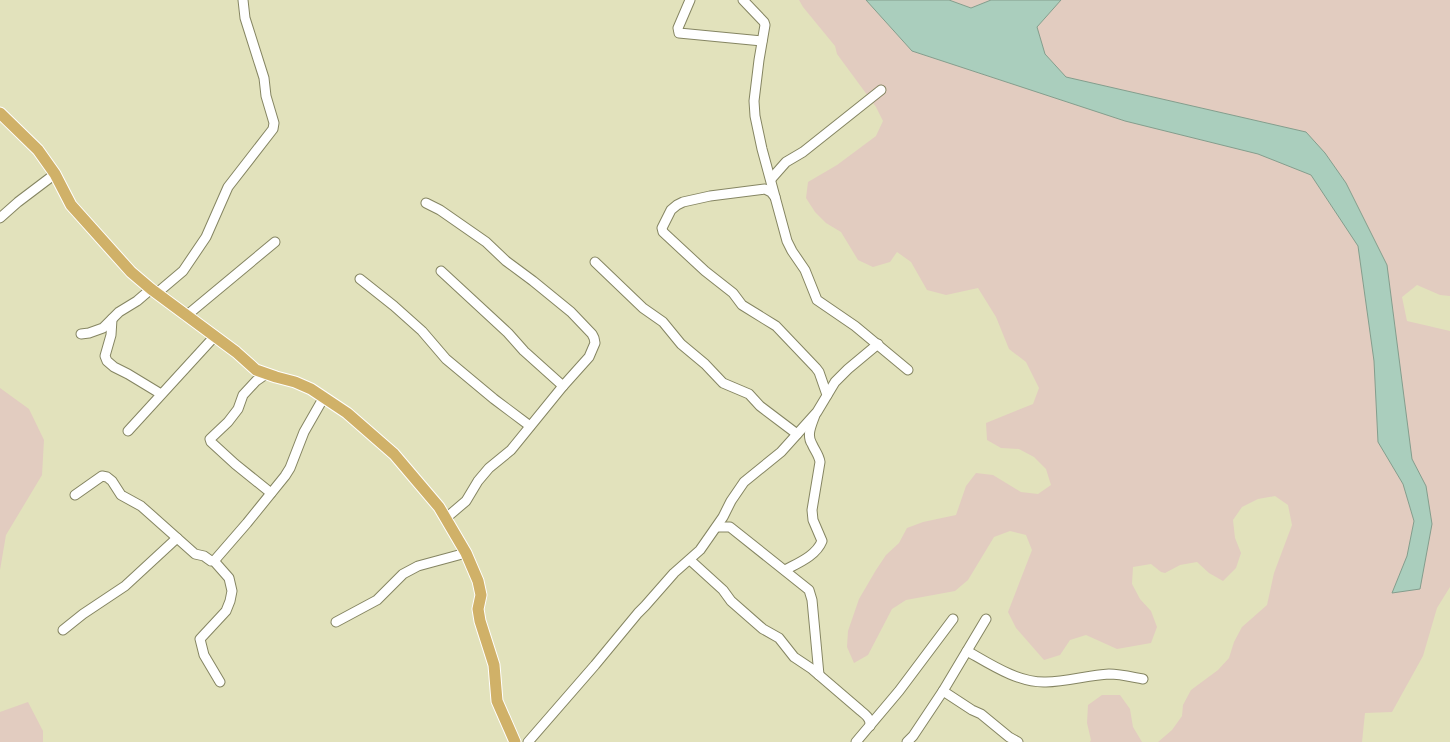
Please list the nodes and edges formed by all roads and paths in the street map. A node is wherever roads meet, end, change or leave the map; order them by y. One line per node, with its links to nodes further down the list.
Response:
1 (243, 0): 16 (street)
2 (690, 0): 4 (street)
3 (743, 0): 4 (street)
4 (762, 41): 8 (street)
5 (881, 90): 8 (street)
6 (1, 116): 7 (main road)
7 (55, 174): 11 (street); 16 (main road)
8 (771, 179): 9 (street)
9 (775, 197): 21 (street); 26 (street)
10 (426, 203): 24 (street)
11 (0, 218)
12 (275, 242): 17 (street)
13 (595, 262): 31 (street)
14 (441, 270): 24 (street)
15 (360, 279): 29 (street)
16 (154, 291): 17 (main road); 18 (street)
17 (186, 316): 20 (main road)
18 (112, 319): 19 (street); 25 (street)
19 (81, 334)
20 (214, 337): 23 (main road); 25 (street)
21 (878, 344): 22 (street); 26 (street)
22 (908, 370)
23 (266, 374): 27 (main road); 32 (street)
24 (563, 386): 29 (street)
25 (161, 394): 30 (street)
26 (827, 395): 28 (street)
27 (324, 397): 32 (street); 34 (main road)
28 (816, 412): 31 (street); 40 (street)
29 (530, 426): 34 (street)
30 (128, 431)
31 (797, 434): 35 (street)
32 (271, 493): 39 (street)
33 (75, 495): 36 (street)
34 (446, 518): 37 (main road)
35 (717, 526): 38 (street); 40 (street)
36 (177, 538): 39 (street); 44 (street)
37 (466, 553): 43 (street); 52 (main road)
38 (690, 560): 46 (street); 53 (street)
39 (214, 561): 48 (street)
40 (785, 570): 46 (street)
41 (953, 619): 50 (street)
42 (986, 619): 45 (street)
43 (336, 622)
44 (63, 630)
45 (967, 651): 47 (street); 49 (street)
46 (819, 675): 50 (street)
47 (1142, 679)
48 (220, 682)
49 (943, 691): 51 (street); 56 (street)
50 (870, 726): 54 (street)
51 (910, 739): 55 (street)
52 (515, 742)
53 (528, 742)
54 (856, 742)
55 (920, 742)
56 (1018, 742)

